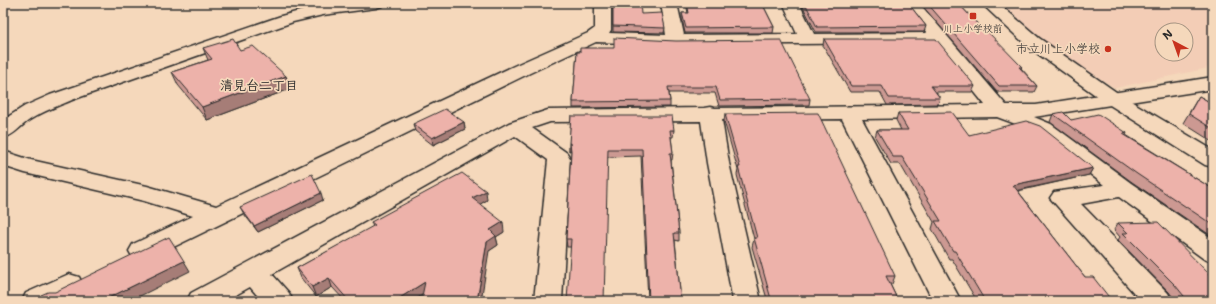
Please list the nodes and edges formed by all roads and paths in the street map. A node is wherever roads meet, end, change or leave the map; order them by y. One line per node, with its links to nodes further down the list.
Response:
1 (376, 3): 19 (street)
2 (603, 3): 7 (street)
3 (669, 3): 10 (street)
4 (791, 3): 9 (street)
5 (911, 3): 8 (street)
6 (989, 3): 13 (street)
7 (594, 36): 10 (street); 23 (street)
8 (940, 38): 9 (street); 15 (street)
9 (808, 39): 10 (street)
10 (676, 40)
11 (1213, 82): 12 (street)
12 (1193, 87): 13 (street); 14 (street)
13 (1112, 98): 15 (street); 21 (street)
14 (1213, 98)
15 (1001, 112): 17 (street); 22 (street)
16 (710, 113): 17 (street); 18 (street); 32 (street)
17 (849, 113): 33 (street)
18 (516, 127): 26 (street); 31 (street)
19 (3, 132)
20 (3, 158): 23 (street)
21 (1213, 160)
22 (1123, 188): 24 (street); 34 (street)
23 (219, 215): 25 (street)
24 (1213, 252)
25 (121, 261)
26 (254, 272): 29 (street); 30 (street)
27 (92, 274): 28 (street)
28 (36, 301)
29 (201, 301)
30 (279, 301)
31 (548, 301)
32 (747, 301)
33 (947, 301)
34 (1158, 301)

